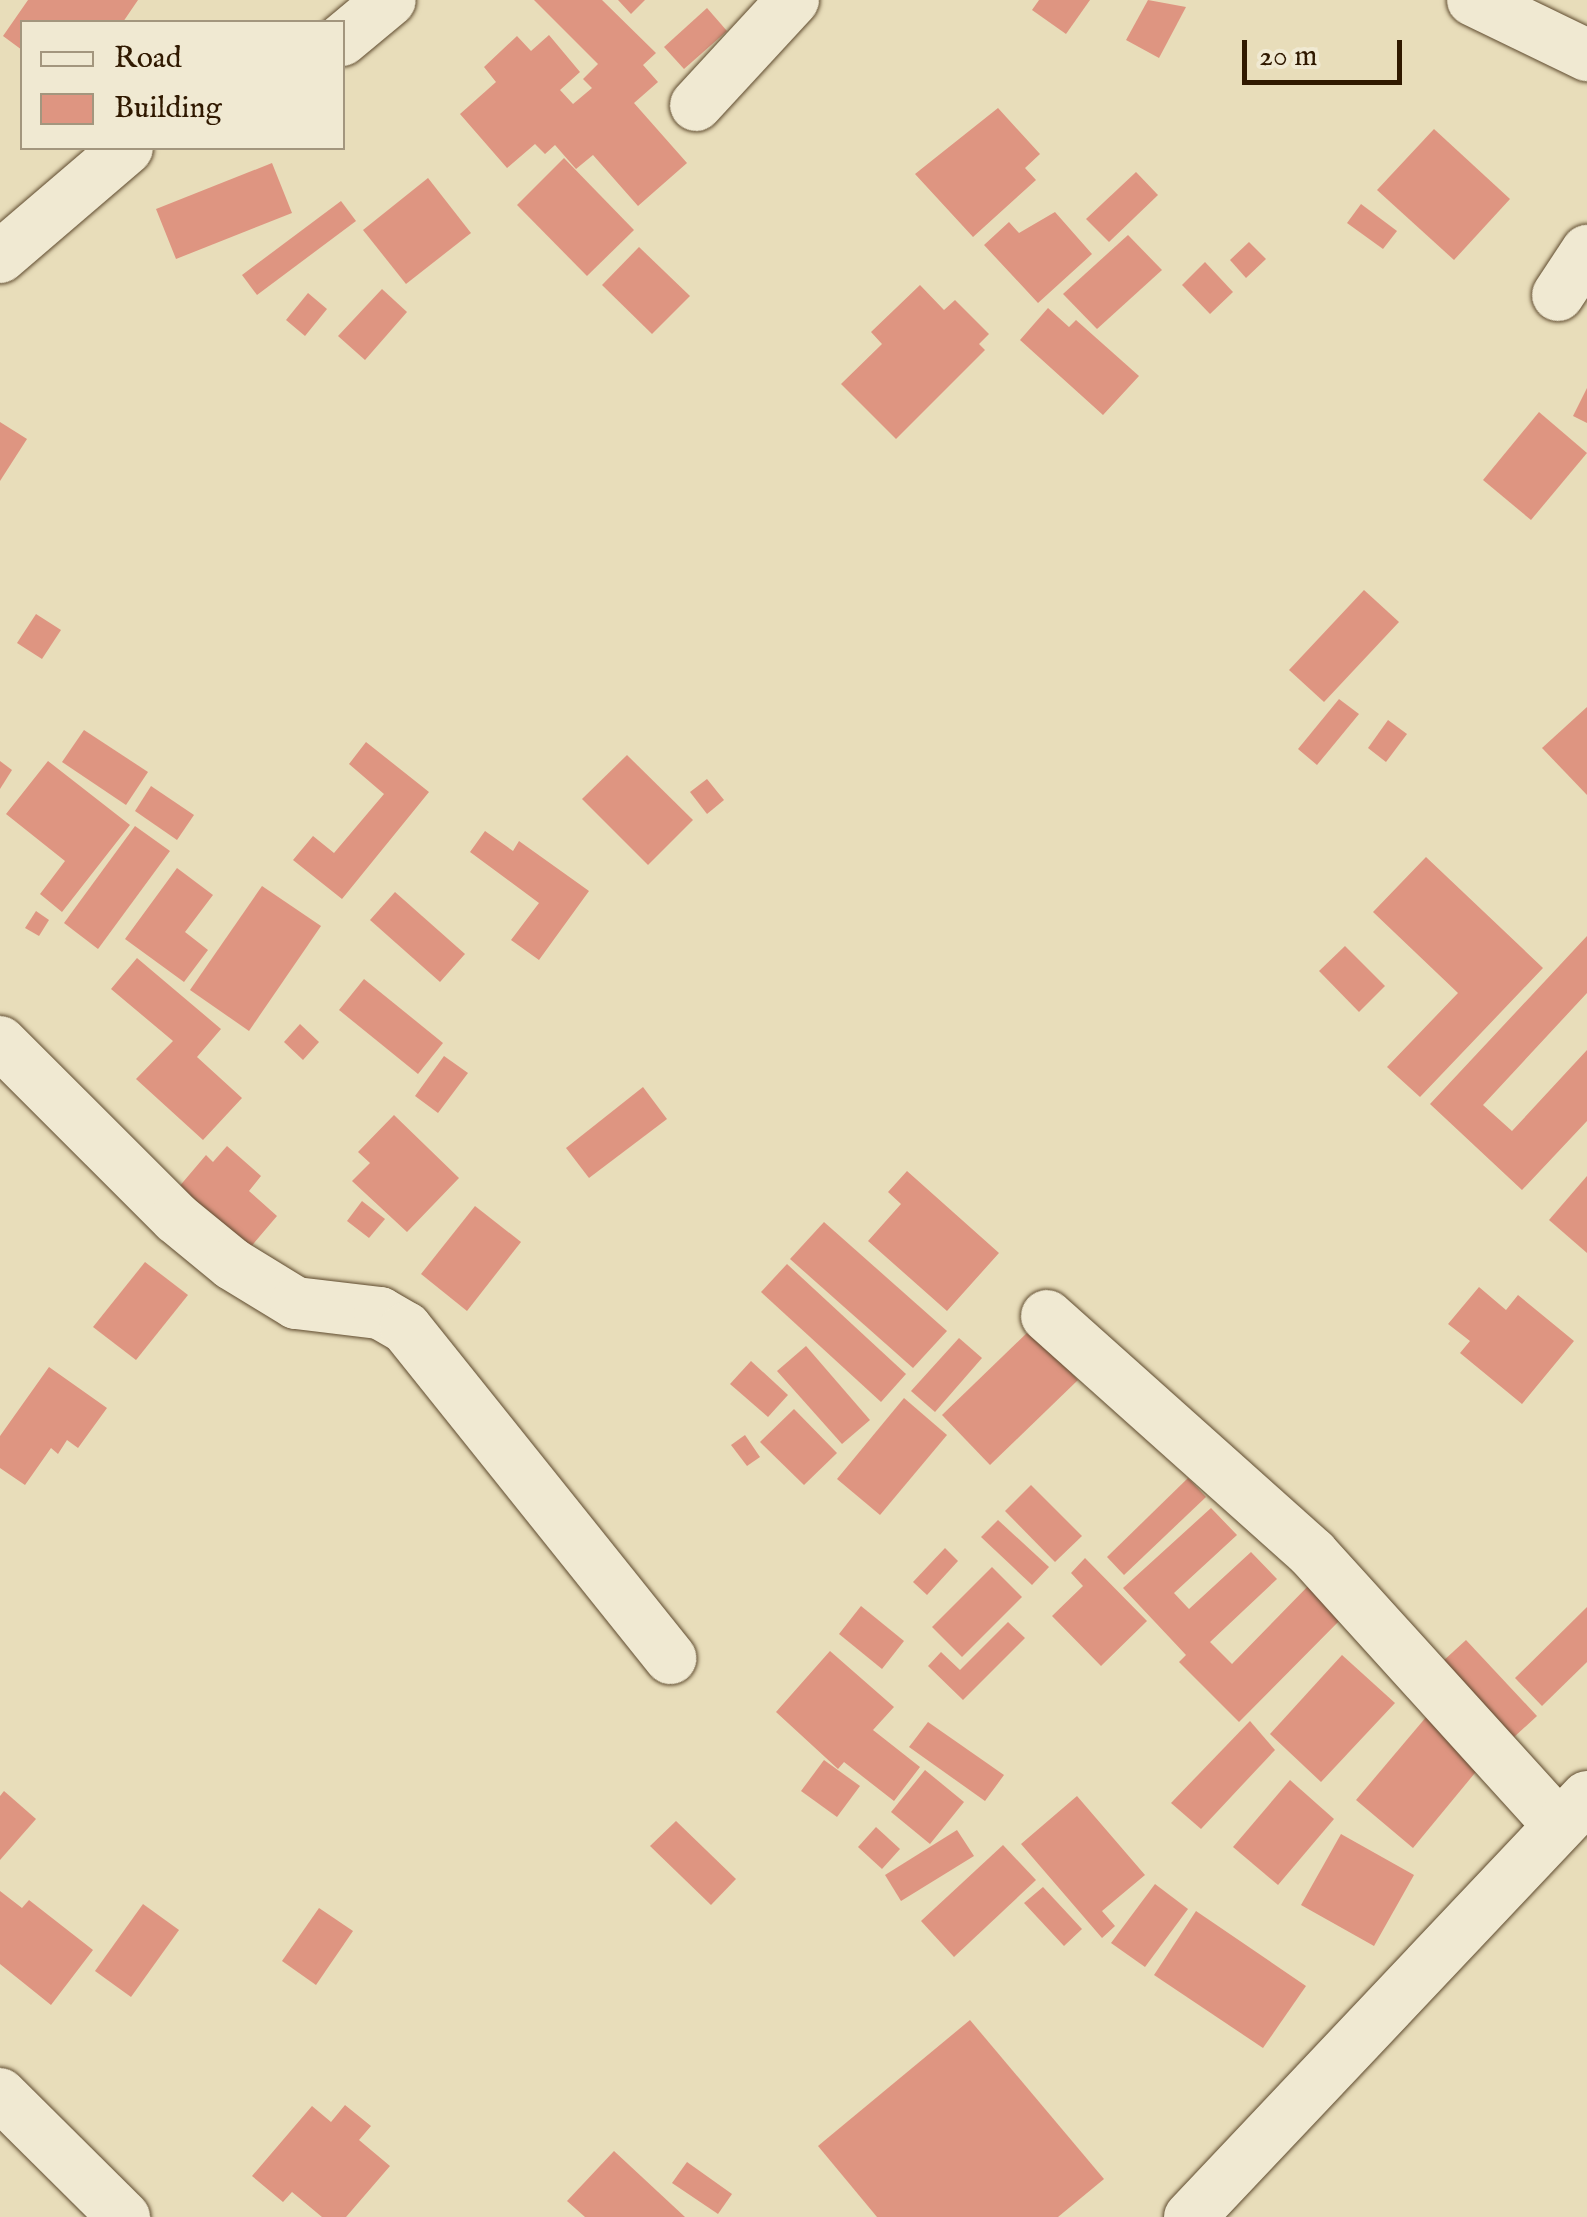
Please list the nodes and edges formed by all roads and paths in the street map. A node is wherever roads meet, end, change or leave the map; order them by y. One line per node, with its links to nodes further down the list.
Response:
1 (390, 0): 4 (street)
2 (793, 0): 6 (street)
3 (1473, 0): 5 (street)
4 (345, 38)
5 (1587, 55)
6 (696, 105)
7 (125, 150): 9 (street)
8 (1587, 250): 10 (street)
9 (0, 257)
10 (1558, 296)
11 (0, 1042): 13 (street)
12 (1048, 1316): 14 (street)
13 (670, 1658)
14 (1572, 1810): 17 (street)
15 (0, 2094): 16 (street)
16 (124, 2217)
17 (1190, 2217)

